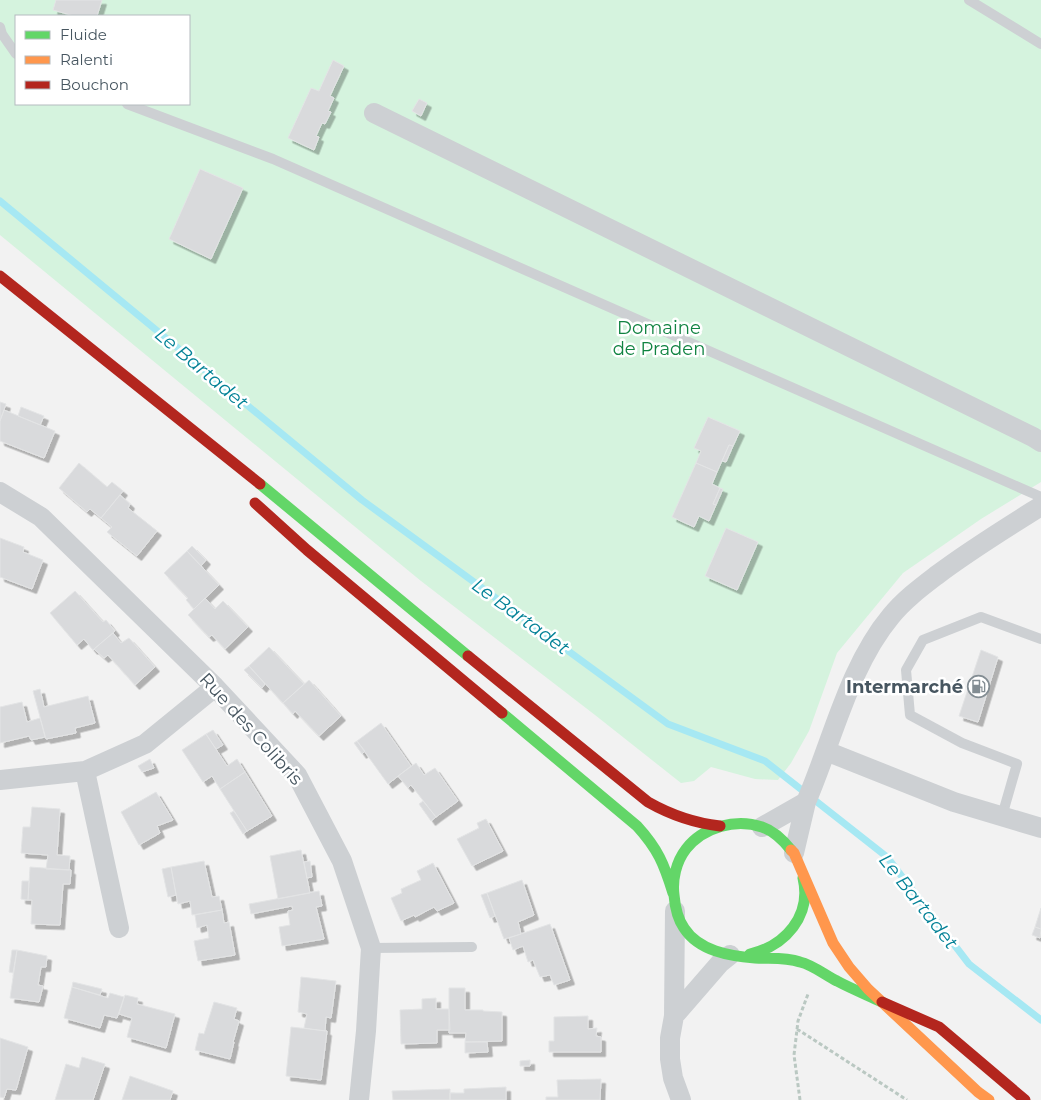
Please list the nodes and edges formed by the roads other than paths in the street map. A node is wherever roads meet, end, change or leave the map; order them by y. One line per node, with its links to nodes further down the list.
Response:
1 (969, 0): 3 (lane)
2 (0, 27): 4 (lane)
3 (1041, 44)
4 (15, 53)
5 (130, 105): 12 (lane)
6 (374, 113): 10 (street)
7 (0, 276): 8 (main road)
8 (62, 326): 9 (main road); 23 (main road)
9 (186, 439)
10 (1041, 442)
11 (0, 492): 16 (street, Rue des Colibris)
12 (1041, 497)
13 (250, 498): 27 (main road)
14 (1041, 506): 17 (street)
15 (1041, 639): 21 (lane)
16 (215, 687): 18 (street); 30 (street, Rue des Colibris)
17 (826, 751): 20 (street); 21 (street)
18 (85, 771): 19 (street); 28 (street)
19 (0, 780)
20 (806, 802): 24 (street); 25 (street)
21 (1002, 816): 22 (street)
22 (1040, 824)
23 (720, 826): 24 (main road); 27 (main road)
24 (762, 827): 25 (main road)
25 (794, 853): 26 (main road)
26 (802, 871): 31 (main road); 32 (main road)
27 (674, 901): 31 (main road); 33 (street)
28 (119, 928)
29 (472, 947): 30 (lane)
30 (371, 948): 34 (street, Rue des Colibris)
31 (734, 955): 32 (main road); 33 (street)
32 (882, 1002): 36 (main road); 37 (main road)
33 (674, 1016): 35 (street)
34 (359, 1100)
35 (681, 1100)
36 (988, 1100)
37 (1025, 1100)

